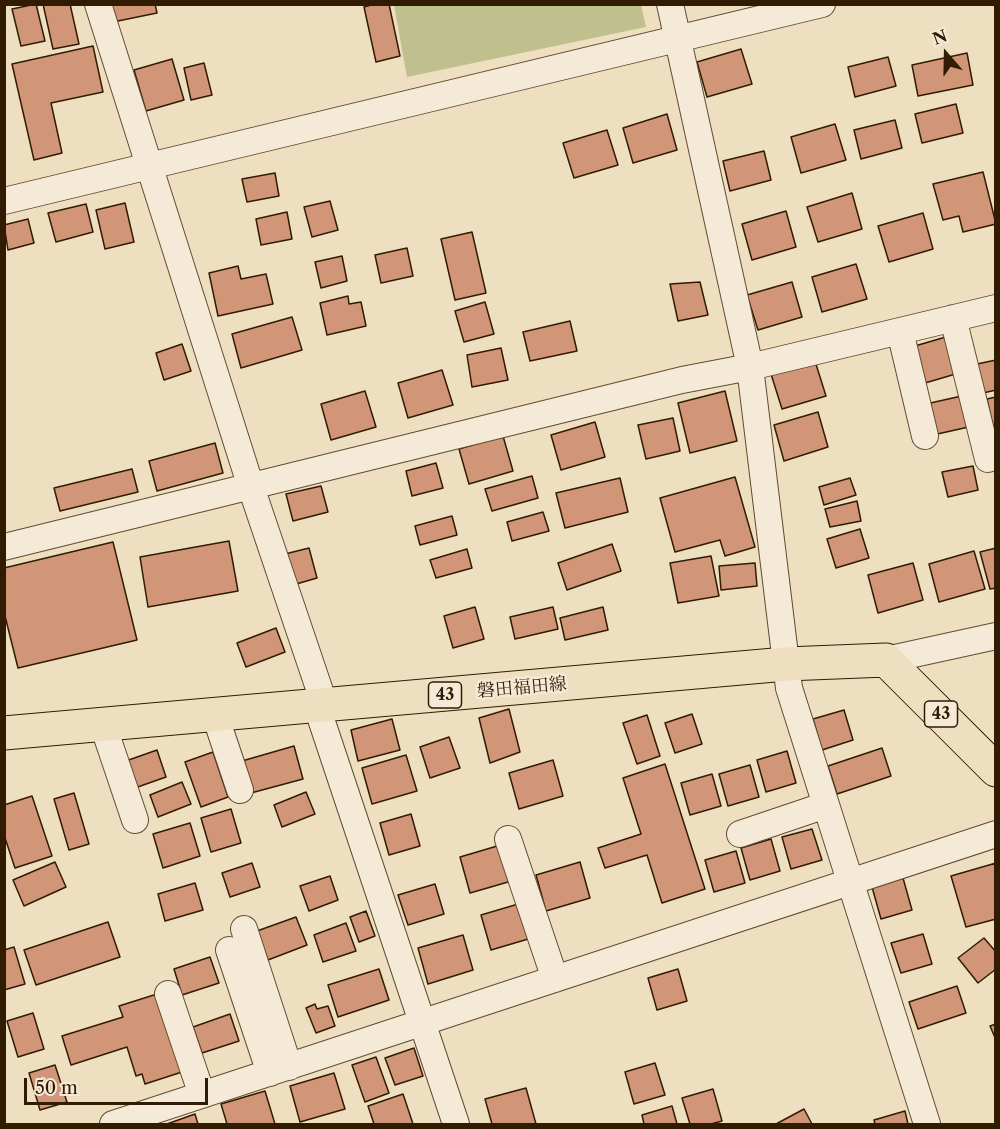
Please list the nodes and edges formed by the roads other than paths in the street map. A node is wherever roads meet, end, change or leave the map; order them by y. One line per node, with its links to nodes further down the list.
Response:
1 (98, 4): 5 (street)
2 (670, 4): 4 (street)
3 (822, 4): 4 (street)
4 (678, 37): 5 (street); 10 (street)
5 (150, 166): 6 (street); 13 (street)
6 (4, 201)
7 (996, 308): 8 (street)
8 (953, 318): 9 (street); 12 (street)
9 (900, 331): 10 (street); 11 (street)
10 (750, 367): 13 (street); 17 (street)
11 (925, 436)
12 (988, 459)
13 (251, 487): 14 (street); 18 (street)
14 (4, 547)
15 (996, 636): 16 (street)
16 (886, 660): 17 (main road, 磐田福田線 / 43); 22 (main road, 43)
17 (786, 664): 18 (main road, 磐田福田線 / 43); 24 (street)
18 (321, 706): 19 (main road, 磐田福田線 / 43); 34 (street)
19 (215, 715): 20 (main road, 磐田福田線 / 43); 23 (street)
20 (103, 725): 21 (main road, 磐田福田線 / 43); 25 (street)
21 (4, 733)
22 (996, 770)
23 (240, 790)
24 (826, 805): 26 (street); 29 (street)
25 (135, 820)
26 (740, 834)
27 (996, 834): 29 (street)
28 (508, 839): 32 (street)
29 (851, 882): 32 (street); 39 (street)
30 (244, 929): 35 (street)
31 (229, 950): 35 (street)
32 (555, 979): 34 (street)
33 (168, 994): 36 (street)
34 (423, 1023): 35 (street); 38 (street)
35 (279, 1070): 36 (street)
36 (201, 1095): 37 (street)
37 (113, 1125)
38 (456, 1125)
39 (927, 1125)

